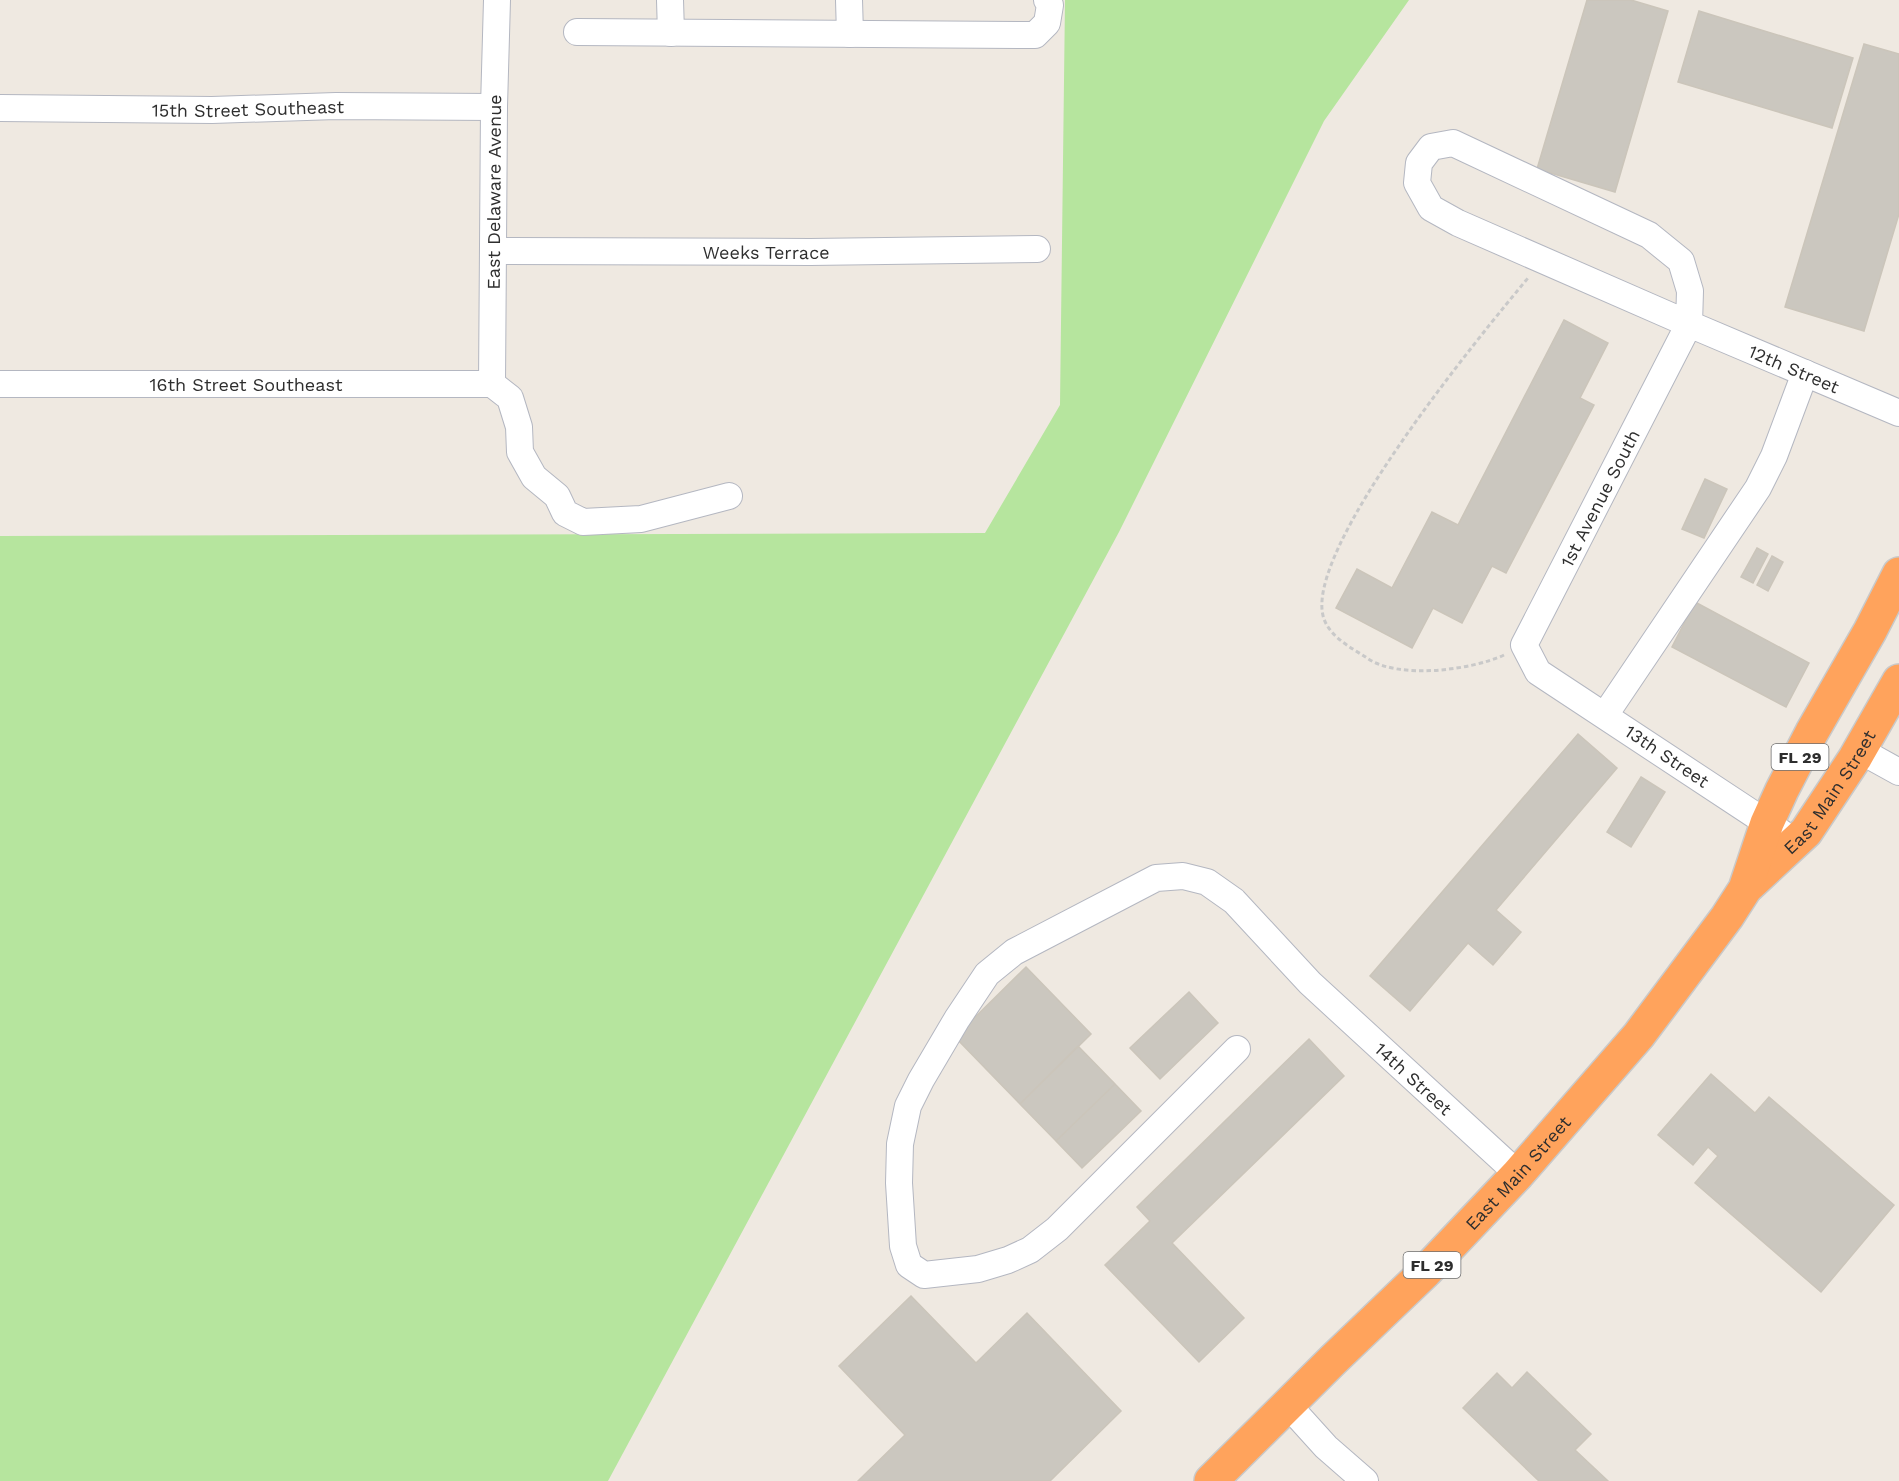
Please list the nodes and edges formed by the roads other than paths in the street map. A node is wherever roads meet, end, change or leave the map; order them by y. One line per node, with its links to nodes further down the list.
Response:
1 (497, 0): 8 (street, East Delaware Avenue)
2 (670, 0): 6 (street)
3 (849, 0): 7 (street)
4 (1047, 0): 7 (street)
5 (577, 32): 6 (street)
6 (671, 33): 7 (street)
7 (850, 34)
8 (494, 107): 9 (street, 15th Street Southeast); 11 (street, East Delaware Avenue)
9 (0, 108)
10 (1037, 249): 11 (street, Weeks Terrace)
11 (494, 250): 15 (street, East Delaware Avenue)
12 (1689, 324): 12 (street, 12th Street); 13 (street, 12th Street); 19 (street, 1st Avenue South)
13 (1805, 373): 16 (street, 12th Street); 21 (street)
14 (0, 384): 15 (street, 16th Street Southeast)
15 (492, 384): 17 (street)
16 (1899, 413)
17 (729, 496)
18 (1899, 574): 24 (highway, East Main Street / FL 29)
19 (1538, 672): 21 (street, 13th Street)
20 (1894, 700): 22 (highway, East Main Street / FL 29)
21 (1605, 715): 24 (street, 13th Street)
22 (1859, 750): 23 (street); 25 (highway, East Main Street / FL 29)
23 (1899, 772)
24 (1767, 823): 25 (street, 13th Street); 26 (highway, East Main Street / FL 29)
25 (1796, 841): 26 (highway, East Main Street / FL 29)
26 (1745, 889): 28 (highway, East Main Street / FL 29)
27 (1238, 1049): 28 (street, 14th Street)
28 (1518, 1174): 29 (highway, East Main Street / FL 29)
29 (1288, 1405): 30 (highway, East Main Street / FL 29); 31 (street)
30 (1210, 1481)
31 (1365, 1481)

